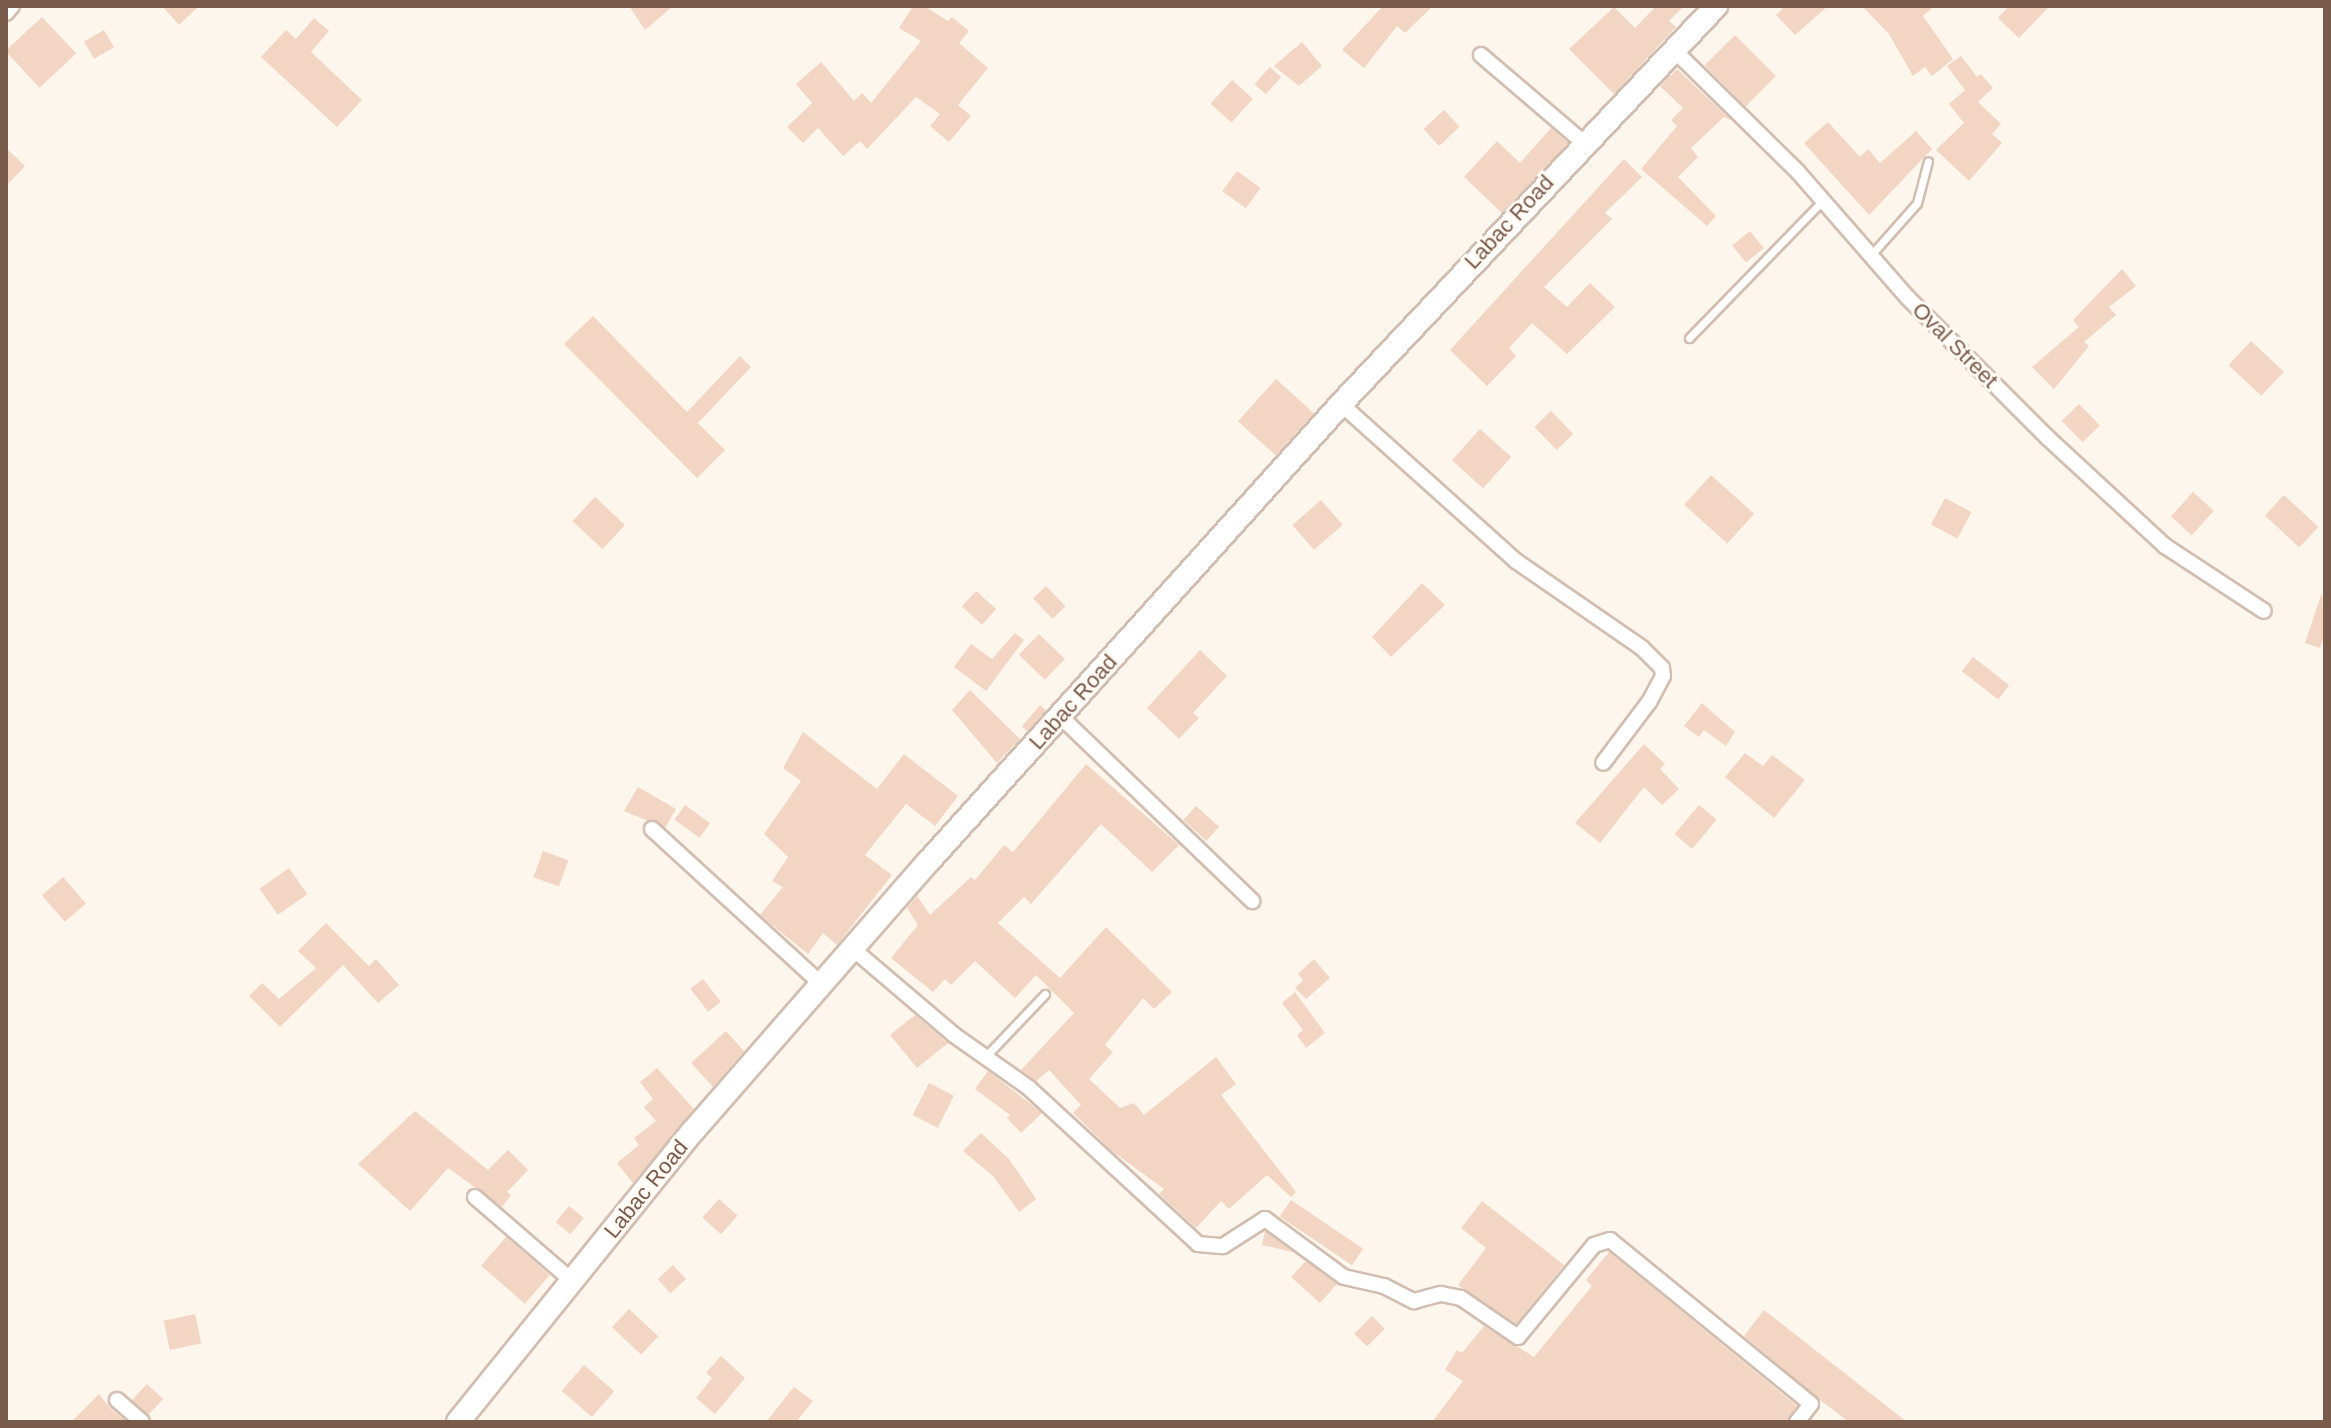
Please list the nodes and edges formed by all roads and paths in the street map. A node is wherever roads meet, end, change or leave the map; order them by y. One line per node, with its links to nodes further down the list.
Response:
1 (12, 6): 3 (street)
2 (1716, 6): 4 (street, Labac Road)
3 (6, 13)
4 (1673, 49): 6 (street, Labac Road); 8 (street, Oval Street)
5 (1481, 55): 6 (street)
6 (1583, 142): 11 (street, Labac Road)
7 (1928, 161): 9 (lane)
8 (1823, 200): 9 (street, Oval Street); 10 (lane)
9 (1871, 255): 12 (street, Oval Street)
10 (1689, 338)
11 (1341, 404): 13 (street, Labac Road); 14 (street)
12 (2264, 611)
13 (1060, 716): 16 (street); 17 (street, Labac Road)
14 (1603, 763)
15 (652, 829): 18 (street)
16 (1252, 901)
17 (853, 949): 18 (street, Labac Road); 20 (street)
18 (821, 984): 22 (street, Labac Road)
19 (1045, 994): 20 (lane)
20 (985, 1057): 26 (street)
21 (475, 1197): 22 (street)
22 (571, 1280): 25 (street, Labac Road)
23 (117, 1400): 24 (street)
24 (142, 1422)
25 (458, 1422)
26 (1797, 1422)

